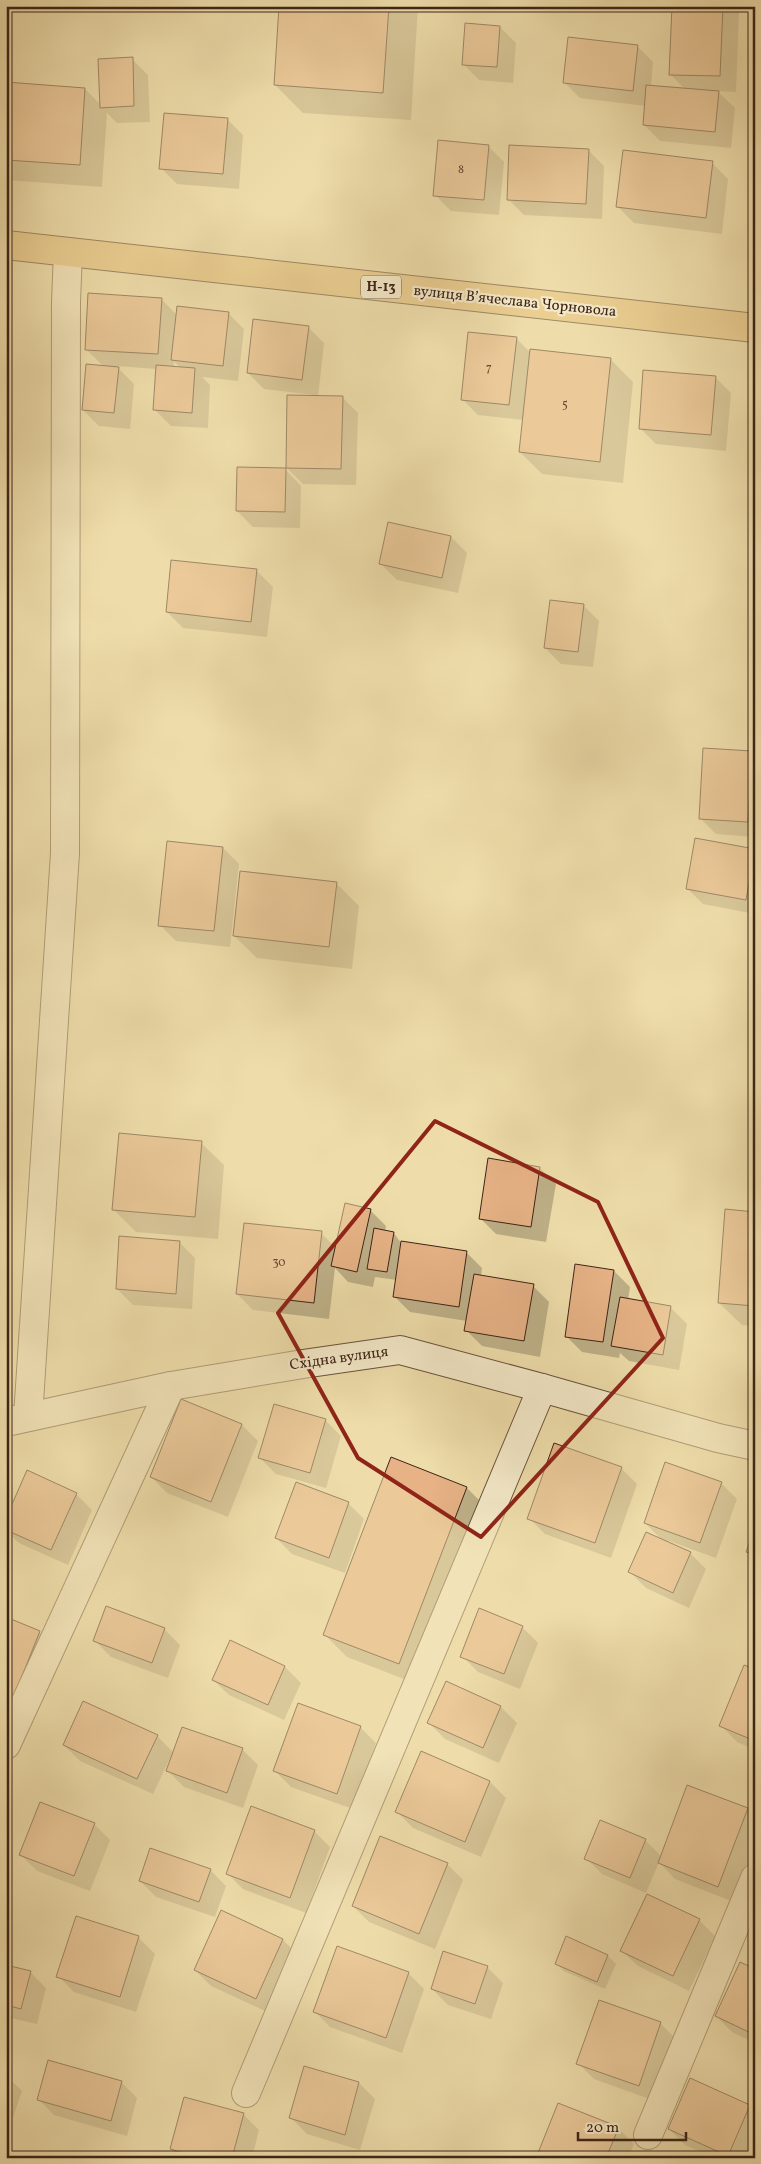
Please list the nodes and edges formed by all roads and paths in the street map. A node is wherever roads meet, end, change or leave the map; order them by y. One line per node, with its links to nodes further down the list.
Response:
1 (6, 245): 2 (main road, вулиця Вʼячеслава Чорновола / Н-13)
2 (68, 252): 3 (main road, вулиця Вʼячеслава Чорновола / Н-13); 6 (street)
3 (755, 328)
4 (171, 1386): 5 (street, Східна вулиця); 6 (street, Східна вулиця); 8 (street)
5 (542, 1388): 7 (street, Східна вулиця); 10 (street)
6 (17, 1419)
7 (755, 1446)
8 (6, 1745)
9 (755, 1878): 11 (street)
10 (246, 2093)
11 (648, 2135)

